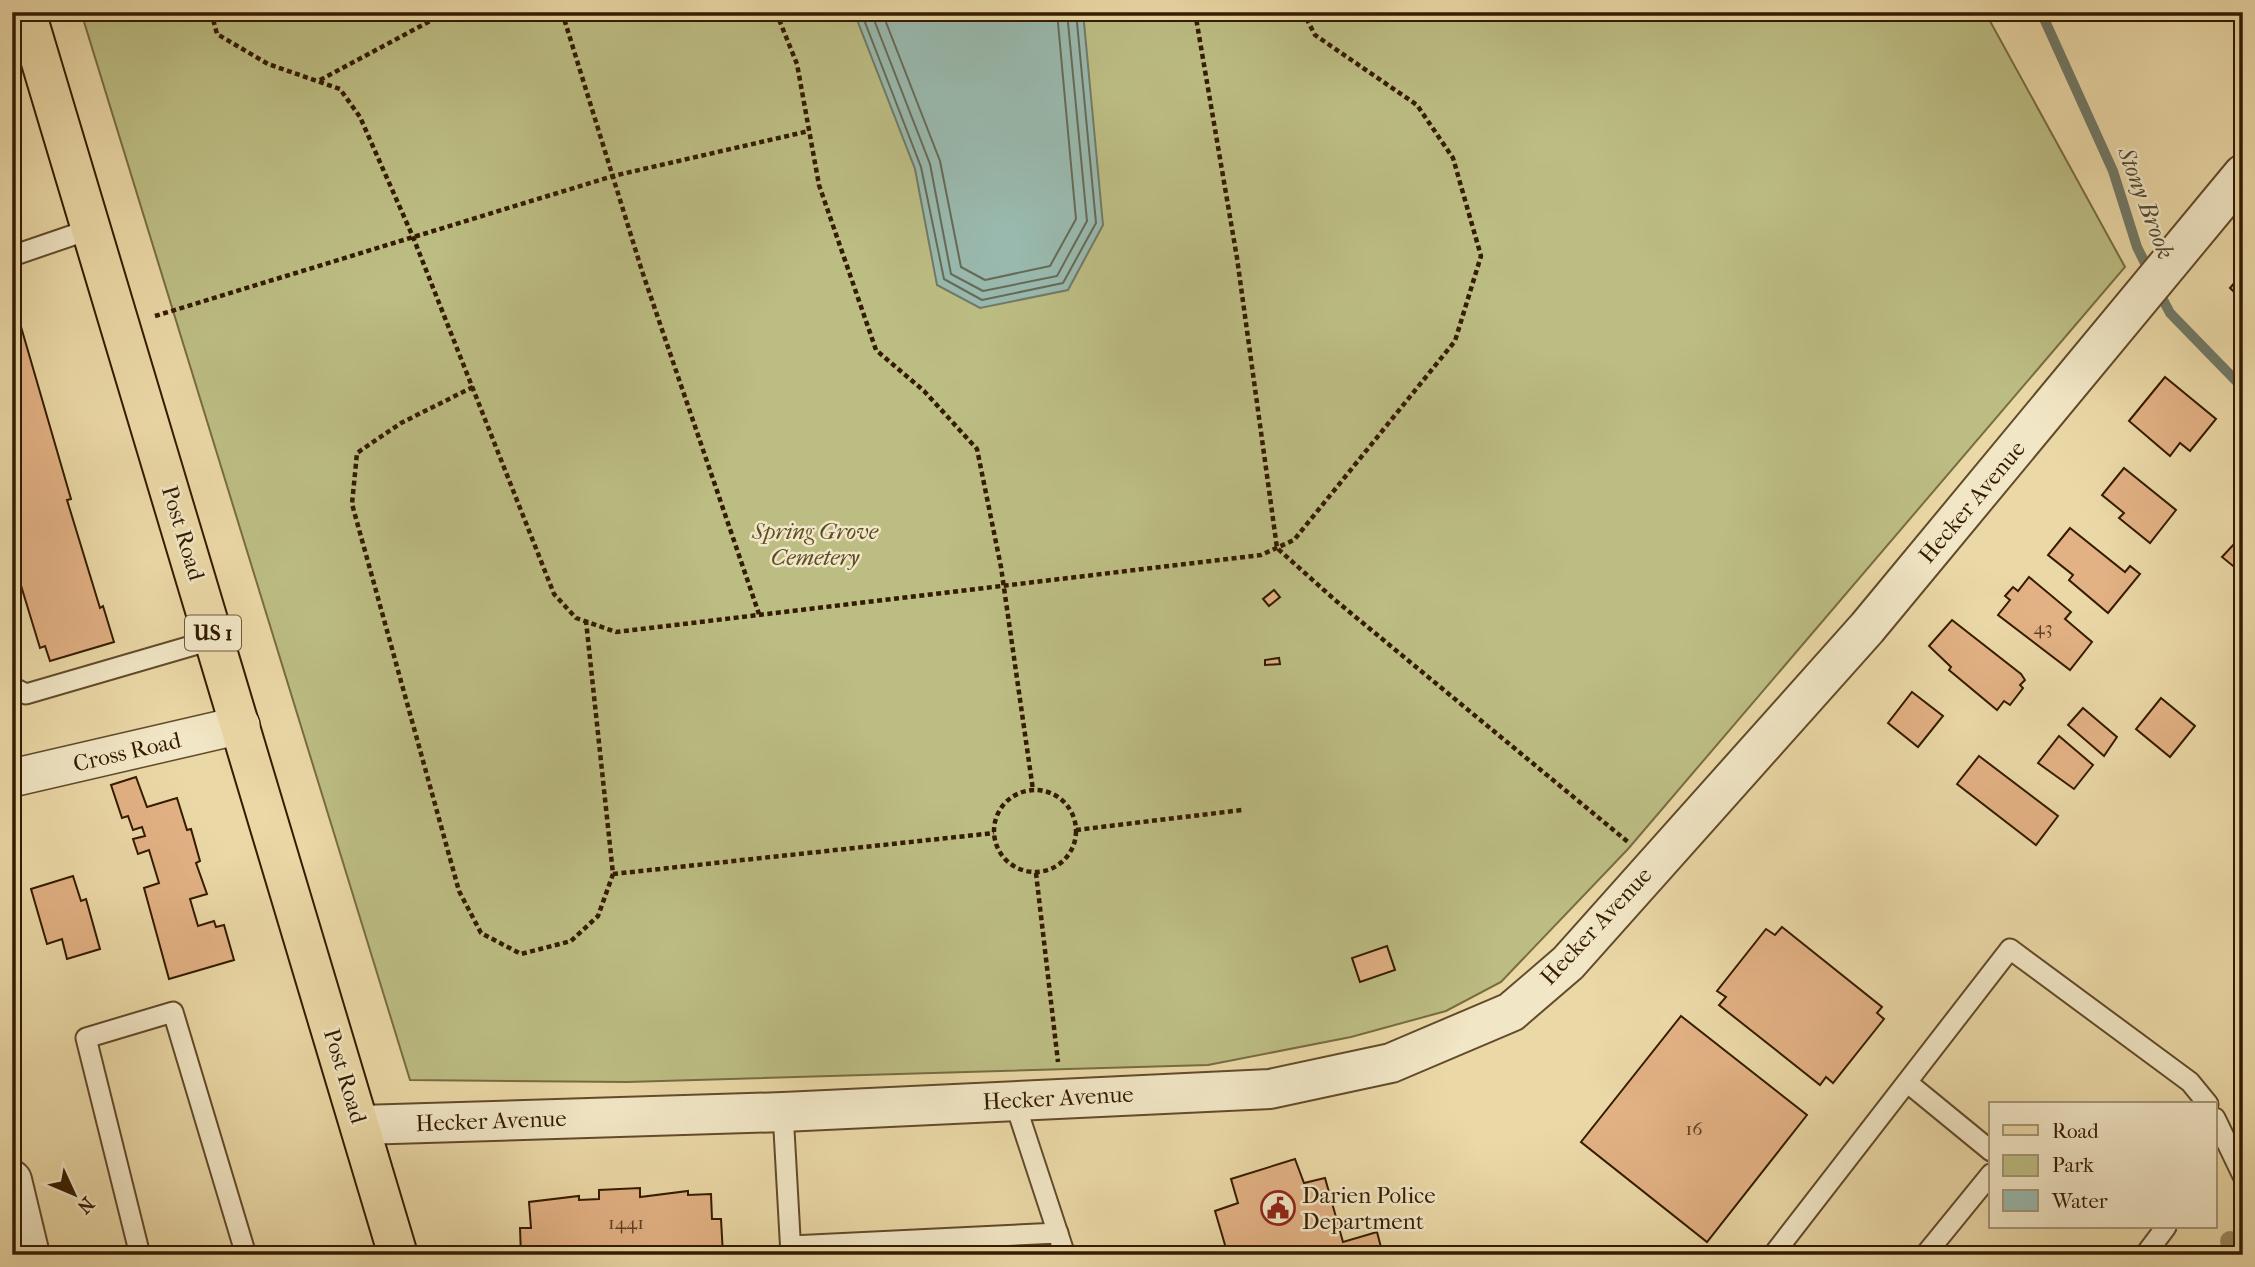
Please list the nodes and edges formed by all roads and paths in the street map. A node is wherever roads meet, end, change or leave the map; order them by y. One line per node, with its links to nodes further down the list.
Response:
1 (26, 12): 12 (main road, Post Road / US 1)
2 (211, 12): 8 (path)
3 (447, 12): 8 (path)
4 (562, 12): 11 (path)
5 (776, 12): 9 (path)
6 (1195, 12): 17 (path)
7 (1303, 12): 17 (path)
8 (319, 80): 13 (path)
9 (810, 131): 11 (path); 18 (path)
10 (2243, 174): 29 (street, Hecker Avenue)
11 (613, 176): 13 (path); 19 (path)
12 (91, 229): 14 (lane); 15 (main road, Post Road / US 1)
13 (413, 237): 15 (path); 16 (path)
14 (12, 256)
15 (120, 327): 21 (main road, Post Road / US 1)
16 (472, 387): 20 (path); 31 (path)
17 (1277, 548): 18 (path); 29 (path)
18 (1004, 586): 19 (path); 25 (path)
19 (760, 614): 20 (path)
20 (586, 621): 31 (path)
21 (215, 639): 22 (lane); 23 (main road, Post Road / US 1)
22 (19, 690)
23 (241, 725): 24 (street, Cross Road); 38 (main road, Post Road / US 1)
24 (12, 778)
25 (1033, 790): 27 (path); 28 (path)
26 (1242, 810): 27 (path)
27 (1076, 830): 30 (path)
28 (994, 833): 30 (path); 31 (path)
29 (1655, 864): 33 (street, Hecker Avenue)
30 (1036, 873): 33 (path)
31 (613, 874)
32 (1908, 1083): 35 (lane); 40 (lane); 53 (lane)
33 (1062, 1098): 34 (street, Hecker Avenue)
34 (1014, 1100): 36 (street, Hecker Avenue); 46 (lane)
35 (2206, 1102)
36 (783, 1112): 38 (street, Hecker Avenue); 47 (lane)
37 (2216, 1120): 39 (lane)
38 (360, 1125): 51 (main road, Post Road / US 1)
39 (2227, 1145): 41 (lane); 43 (lane)
40 (1989, 1149)
41 (2216, 1161)
42 (1989, 1176): 54 (lane)
43 (2243, 1176)
44 (12, 1180): 48 (street)
45 (2165, 1228): 55 (lane)
46 (1058, 1233): 47 (lane); 52 (lane)
47 (791, 1250)
48 (30, 1255)
49 (140, 1255): 50 (lane)
50 (246, 1255)
51 (398, 1255)
52 (1065, 1255)
53 (1773, 1255)
54 (1925, 1255)
55 (2145, 1255)

